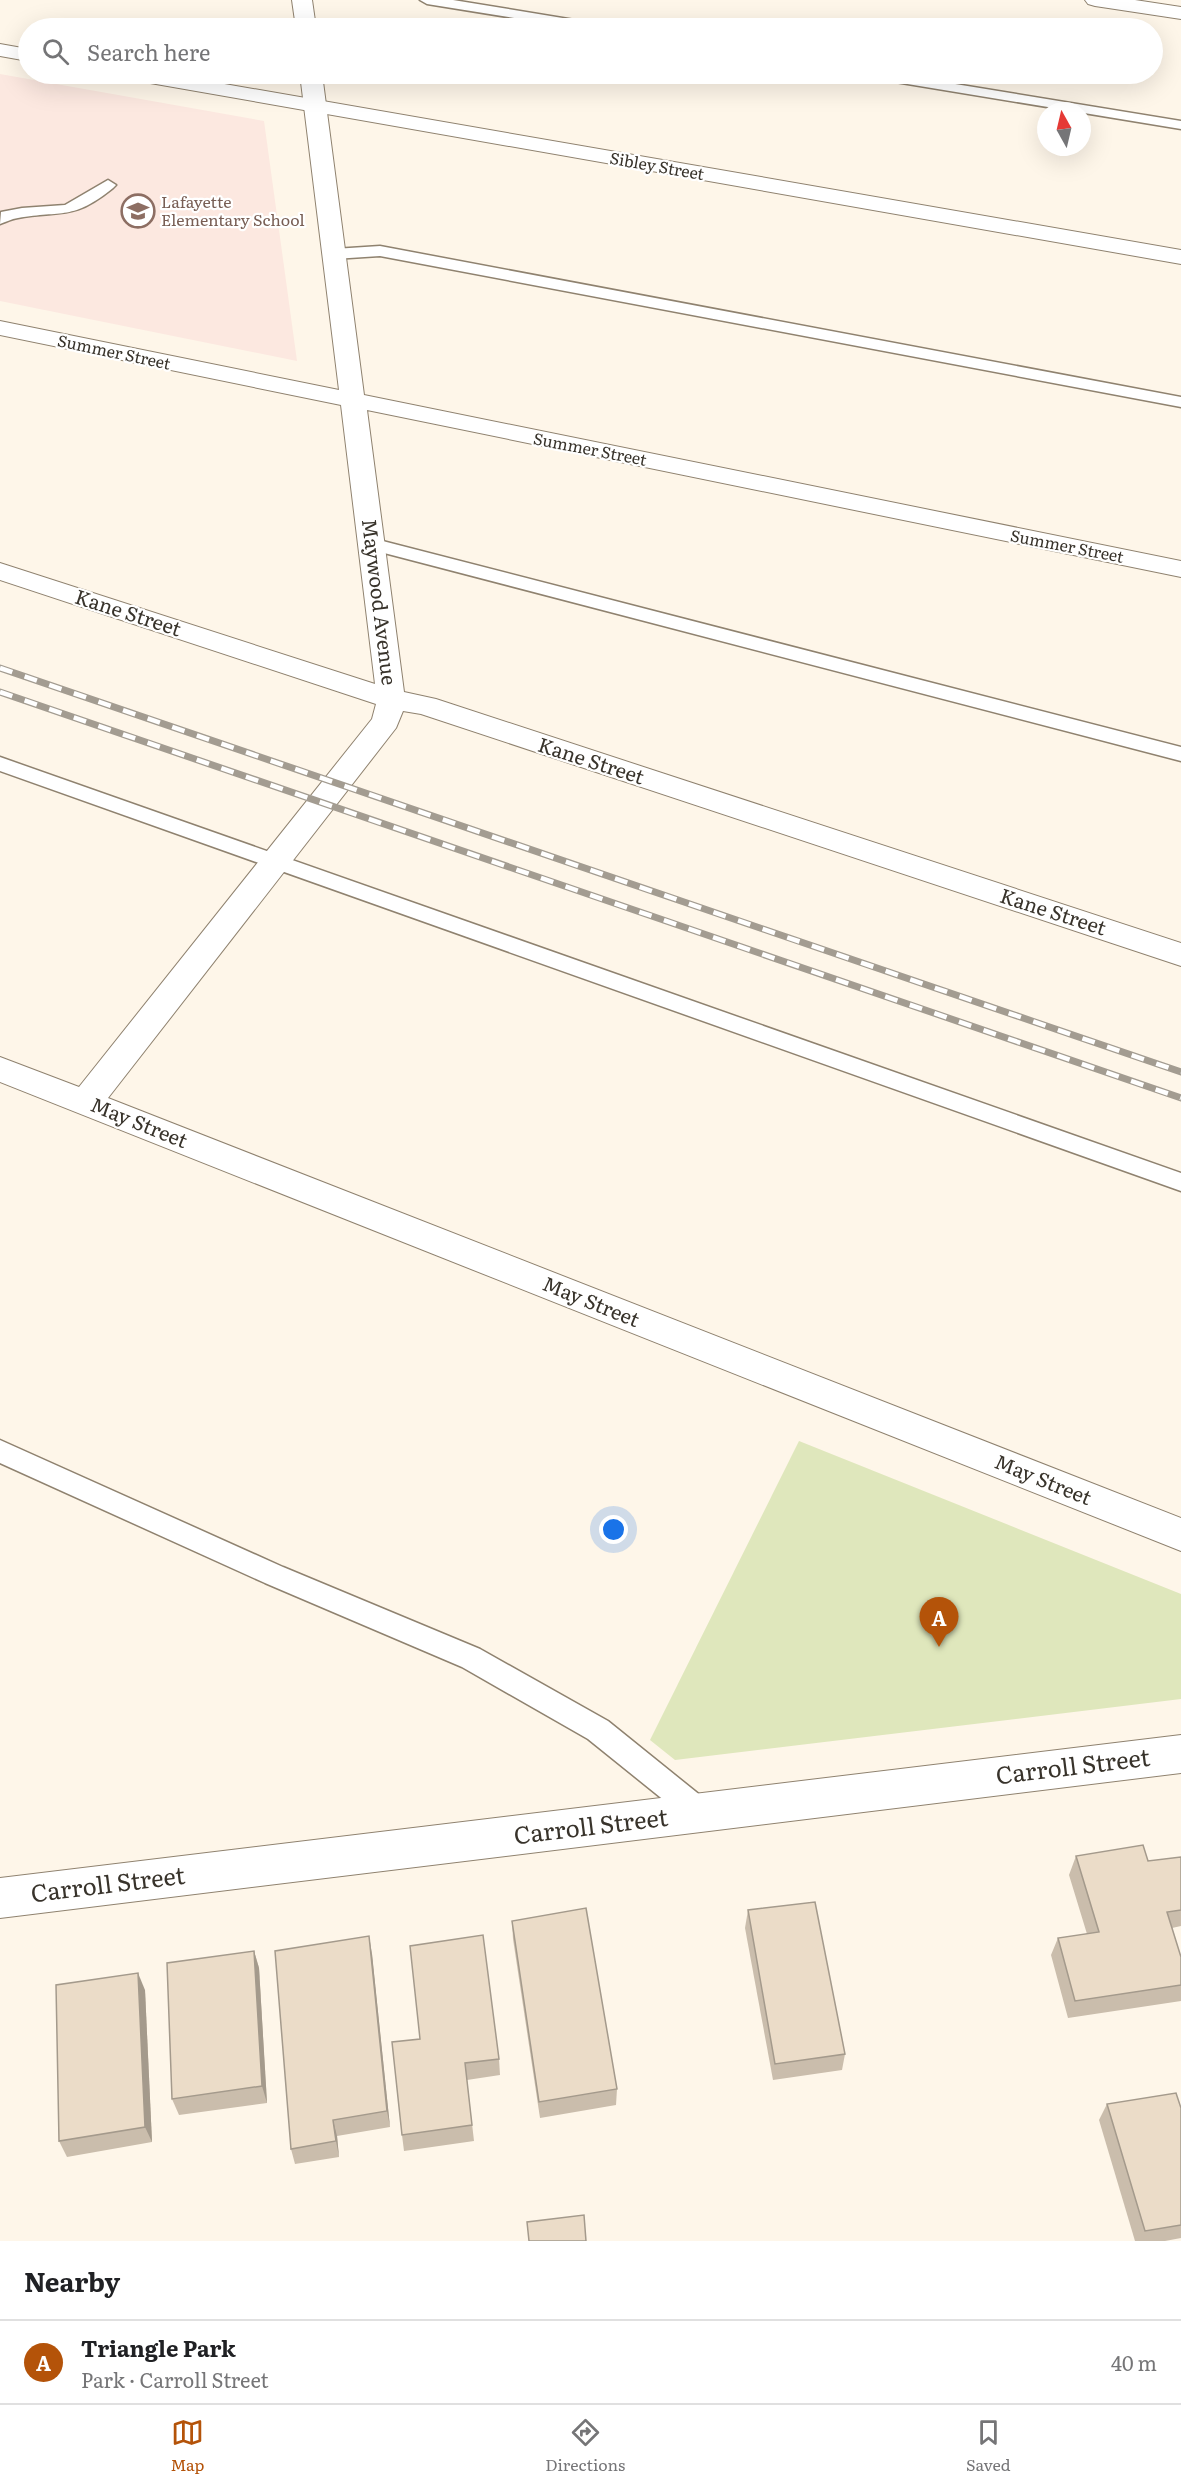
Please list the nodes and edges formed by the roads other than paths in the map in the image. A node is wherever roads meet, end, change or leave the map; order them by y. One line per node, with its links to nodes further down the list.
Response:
1 (302, 0): 5 (street)
2 (427, 0): 6 (lane)
3 (1095, 0): 4 (street)
4 (1181, 13)
5 (305, 18)
6 (538, 18)
7 (0, 50): 8 (street)
8 (18, 53)
9 (190, 84): 12 (street, Sibley Street)
10 (312, 84): 12 (street, Maywood Avenue)
11 (932, 84): 13 (lane)
12 (315, 106): 16 (street, Maywood Avenue); 17 (street, Sibley Street)
13 (1181, 125)
14 (108, 185): 15 (lane)
15 (0, 219)
16 (334, 254): 19 (street, Maywood Avenue); 20 (lane)
17 (1181, 257)
18 (0, 328): 19 (street, Summer Street)
19 (353, 401): 21 (street, Maywood Avenue); 22 (street, Summer Street)
20 (1181, 402)
21 (371, 544): 24 (street, Maywood Avenue); 25 (lane)
22 (1181, 569)
23 (0, 571): 24 (street, Kane Street)
24 (391, 699): 27 (street, Maywood Avenue); 28 (street, Kane Street)
25 (1181, 754)
26 (0, 764): 27 (lane)
27 (278, 861): 30 (street, Maywood Avenue); 31 (lane)
28 (1181, 954)
29 (0, 1069): 30 (street, May Street)
30 (86, 1102): 33 (street, May Street)
31 (1181, 1182)
32 (0, 1451): 35 (lane)
33 (1181, 1535)
34 (1181, 1754): 35 (street, Carroll Street)
35 (701, 1813): 36 (street, Carroll Street)
36 (0, 1898)

